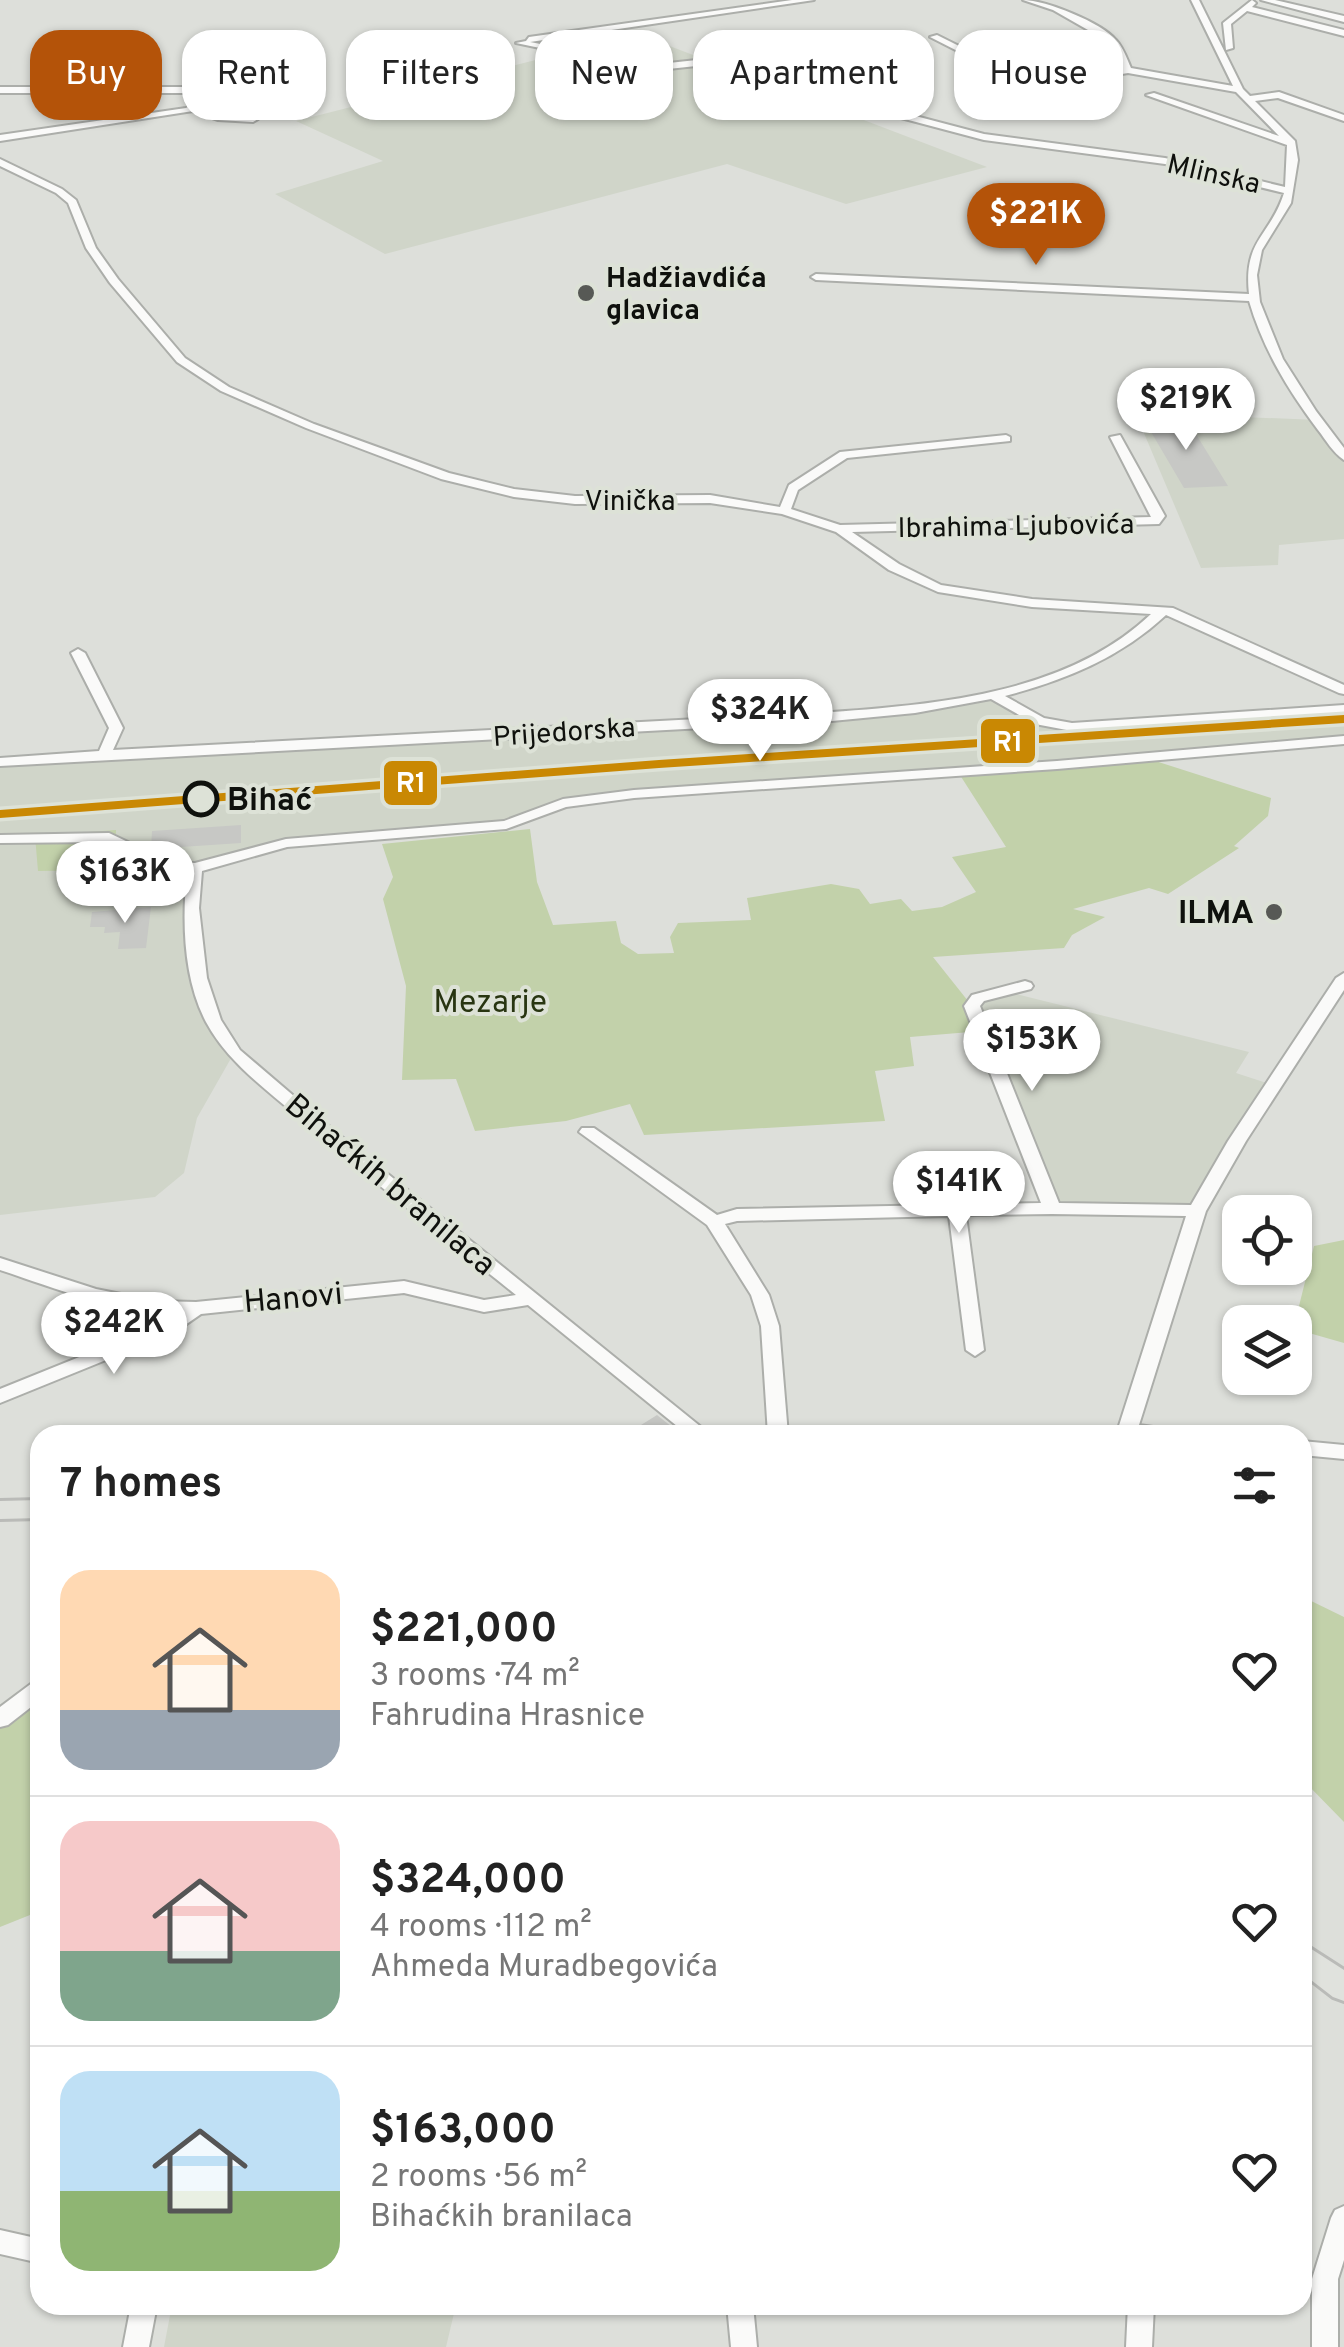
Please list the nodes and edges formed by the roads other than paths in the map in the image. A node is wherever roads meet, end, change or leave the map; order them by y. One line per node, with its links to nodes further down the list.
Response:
1 (810, 0): 24 (street, Mlinska)
2 (1027, 0): 13 (street)
3 (1195, 0): 7 (street)
4 (1256, 0): 6 (street)
5 (1265, 0): 8 (street)
6 (1246, 8): 9 (street); 10 (street)
7 (1205, 17): 9 (street); 12 (street)
8 (1344, 19)
9 (1227, 23): 12 (street)
10 (1344, 33)
11 (934, 37): 13 (street)
12 (1227, 61): 16 (street)
13 (1128, 70): 16 (street)
14 (0, 90): 15 (street)
15 (182, 90)
16 (1239, 90): 18 (street)
17 (1152, 95): 22 (street)
18 (1249, 99): 20 (street); 22 (street)
19 (182, 110): 21 (street)
20 (1344, 118)
21 (0, 138)
22 (1292, 143): 24 (street)
23 (0, 162): 30 (street, Vinička)
24 (1289, 192): 26 (street)
25 (816, 277): 26 (street)
26 (1256, 298): 29 (street)
27 (1116, 437): 31 (street, Ibrahima Ljubovića)
28 (1006, 438): 30 (street)
29 (1344, 456)
30 (784, 512): 31 (street, Vinička)
31 (840, 528): 32 (street, Vinička)
32 (1163, 610): 34 (street, Vinička); 35 (street, Prijedorska)
33 (78, 652): 38 (street)
34 (1344, 690)
35 (993, 695): 36 (street); 38 (street, Prijedorska)
36 (1344, 708)
37 (1344, 740): 41 (street)
38 (104, 754): 39 (street, Prijedorska)
39 (0, 762)
40 (0, 838): 41 (street)
41 (195, 868): 51 (street, Bihaćkih branilaca)
42 (1344, 978): 44 (street)
43 (1025, 986): 46 (street)
44 (1338, 999): 48 (street)
45 (588, 1132): 49 (street)
46 (1052, 1208): 47 (street); 48 (street)
47 (958, 1212): 49 (street); 53 (street)
48 (1197, 1212): 57 (street)
49 (714, 1221): 56 (street)
50 (0, 1264): 52 (street, Hanovi)
51 (530, 1300): 52 (street, Hanovi); 55 (street, Bihaćkih branilaca)
52 (196, 1308): 54 (street)
53 (975, 1350)
54 (0, 1396)
55 (688, 1425)
56 (777, 1425)
57 (1129, 1425)
58 (1312, 1449): 59 (street)
59 (1344, 1452)
60 (30, 1509): 61 (main road)
61 (0, 1510)
62 (30, 1696): 63 (street)
63 (0, 1719)
64 (1312, 1963): 65 (main road)
65 (1344, 1988)
66 (1344, 2218): 75 (street)
67 (0, 2242): 68 (street)
68 (30, 2249)
69 (142, 2315): 72 (street)
70 (741, 2315): 73 (street)
71 (1140, 2315): 74 (street)
72 (136, 2347)
73 (744, 2347)
74 (1138, 2347)
75 (1325, 2347)

